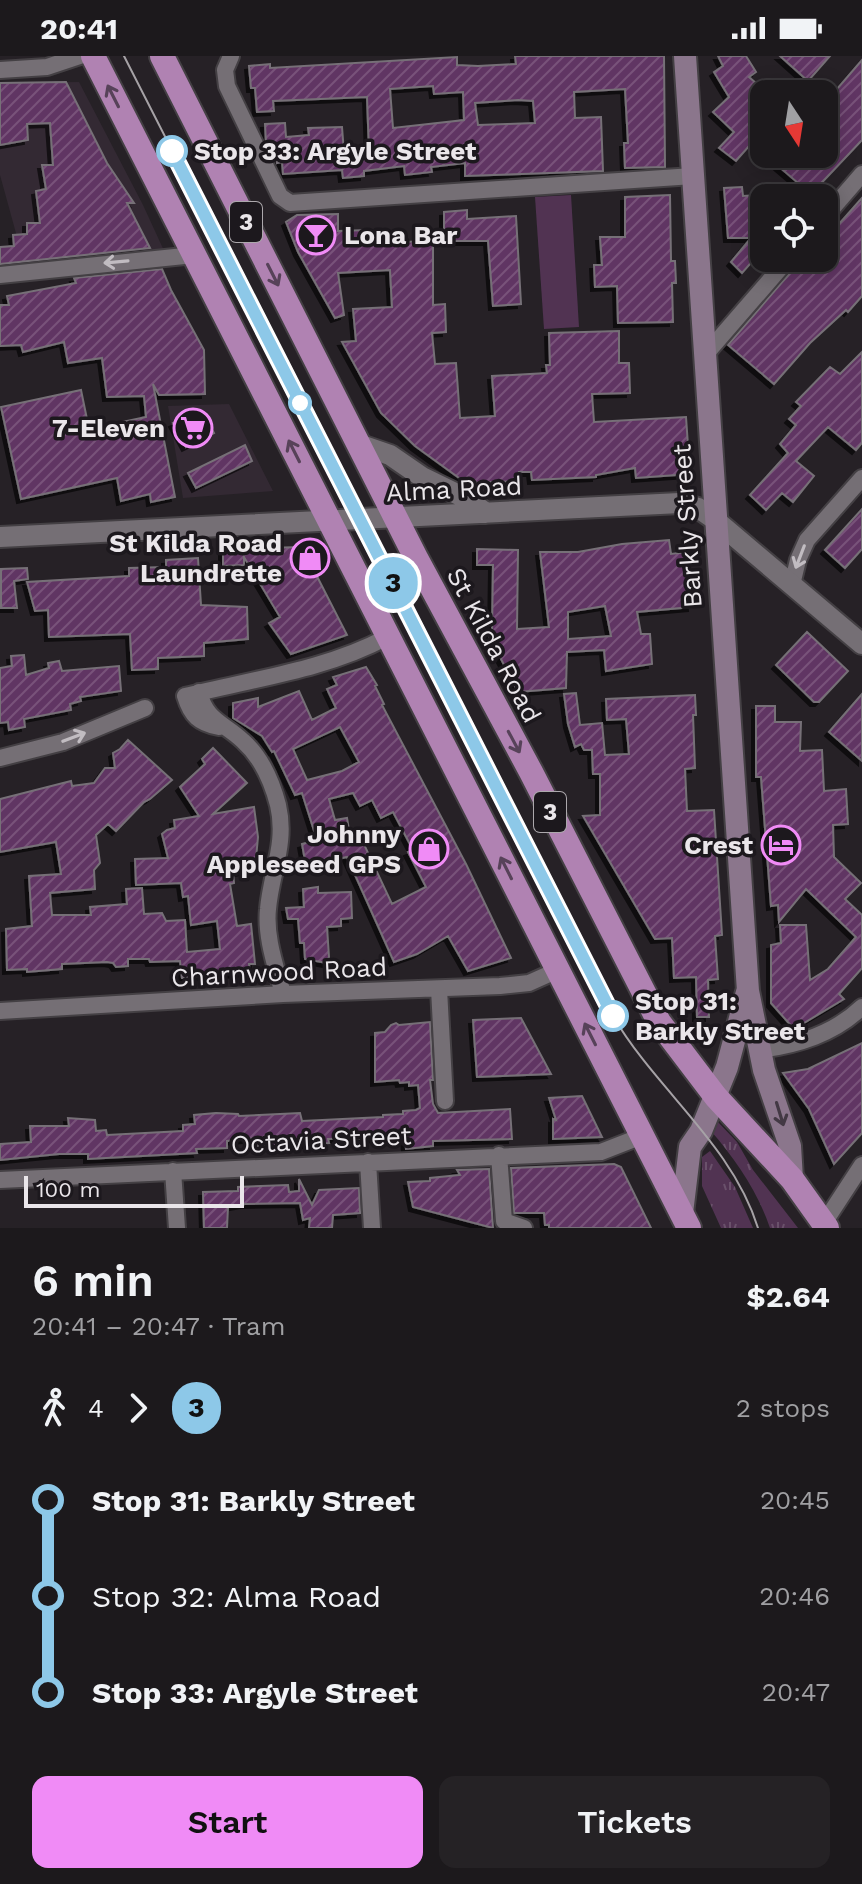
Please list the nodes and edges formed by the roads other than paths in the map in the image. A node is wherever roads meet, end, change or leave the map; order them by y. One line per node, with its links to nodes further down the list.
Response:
1 (80, 56): 6 (street)
2 (93, 56): 10 (highway, 3, one-way to 2)
3 (162, 56): 14 (highway, St Kilda Road / 3, one-way to 14)
4 (231, 56): 8 (street)
5 (685, 56): 8 (main road, Barkly Street)
6 (0, 70)
7 (862, 174): 9 (street)
8 (693, 176): 13 (main road, Barkly Street)
9 (838, 202)
10 (194, 255): 12 (street, one-way to 12); 19 (highway, 3, one-way to 10)
11 (777, 272): 13 (street)
12 (0, 275)
13 (705, 355): 18 (main road, Barkly Street)
14 (358, 444): 16 (street); 17 (highway, St Kilda Road / 3)
15 (862, 478): 21 (street, one-way to 21)
16 (486, 513): 17 (street, Alma Road); 18 (street, Alma Road)
17 (397, 518): 19 (street, Alma Road); 33 (highway, St Kilda Road / 3, one-way to 33)
18 (714, 519): 21 (street, Alma Road); 28 (main road, Barkly Street)
19 (329, 521): 20 (street, Alma Road); 22 (highway, 3)
20 (0, 537)
21 (792, 585): 23 (street, Alma Road)
22 (387, 637): 26 (highway, 3, one-way to 22); 29 (street)
23 (862, 644)
24 (145, 708): 25 (street, one-way to 24)
25 (0, 758)
26 (558, 970): 27 (street, Charnwood Road); 35 (highway, 3, one-way to 26)
27 (439, 989): 29 (street, Charnwood Road); 34 (street)
28 (748, 991): 32 (main road, Barkly Street); 33 (main road, Barkly Street)
29 (283, 994): 31 (street, Charnwood Road)
30 (862, 1007): 32 (street)
31 (0, 1011)
32 (760, 1050): 40 (main road, Barkly Street, one-way to 40)
33 (716, 1097): 40 (highway, St Kilda Road / 3); 42 (main road, Barkly Street)
34 (445, 1101)
35 (642, 1136): 36 (street, Octavia Street); 42 (highway, 3)
36 (499, 1155): 37 (street, Octavia Street); 43 (street)
37 (368, 1162): 39 (street, Octavia Street); 46 (street)
38 (862, 1165): 44 (street)
39 (173, 1171): 41 (street, Octavia Street); 45 (street)
40 (792, 1179): 44 (highway, St Kilda Road / 3)
41 (0, 1180)
42 (685, 1220)
43 (504, 1224): 47 (street)
44 (825, 1225)
45 (177, 1228)
46 (372, 1228)
47 (524, 1228)

